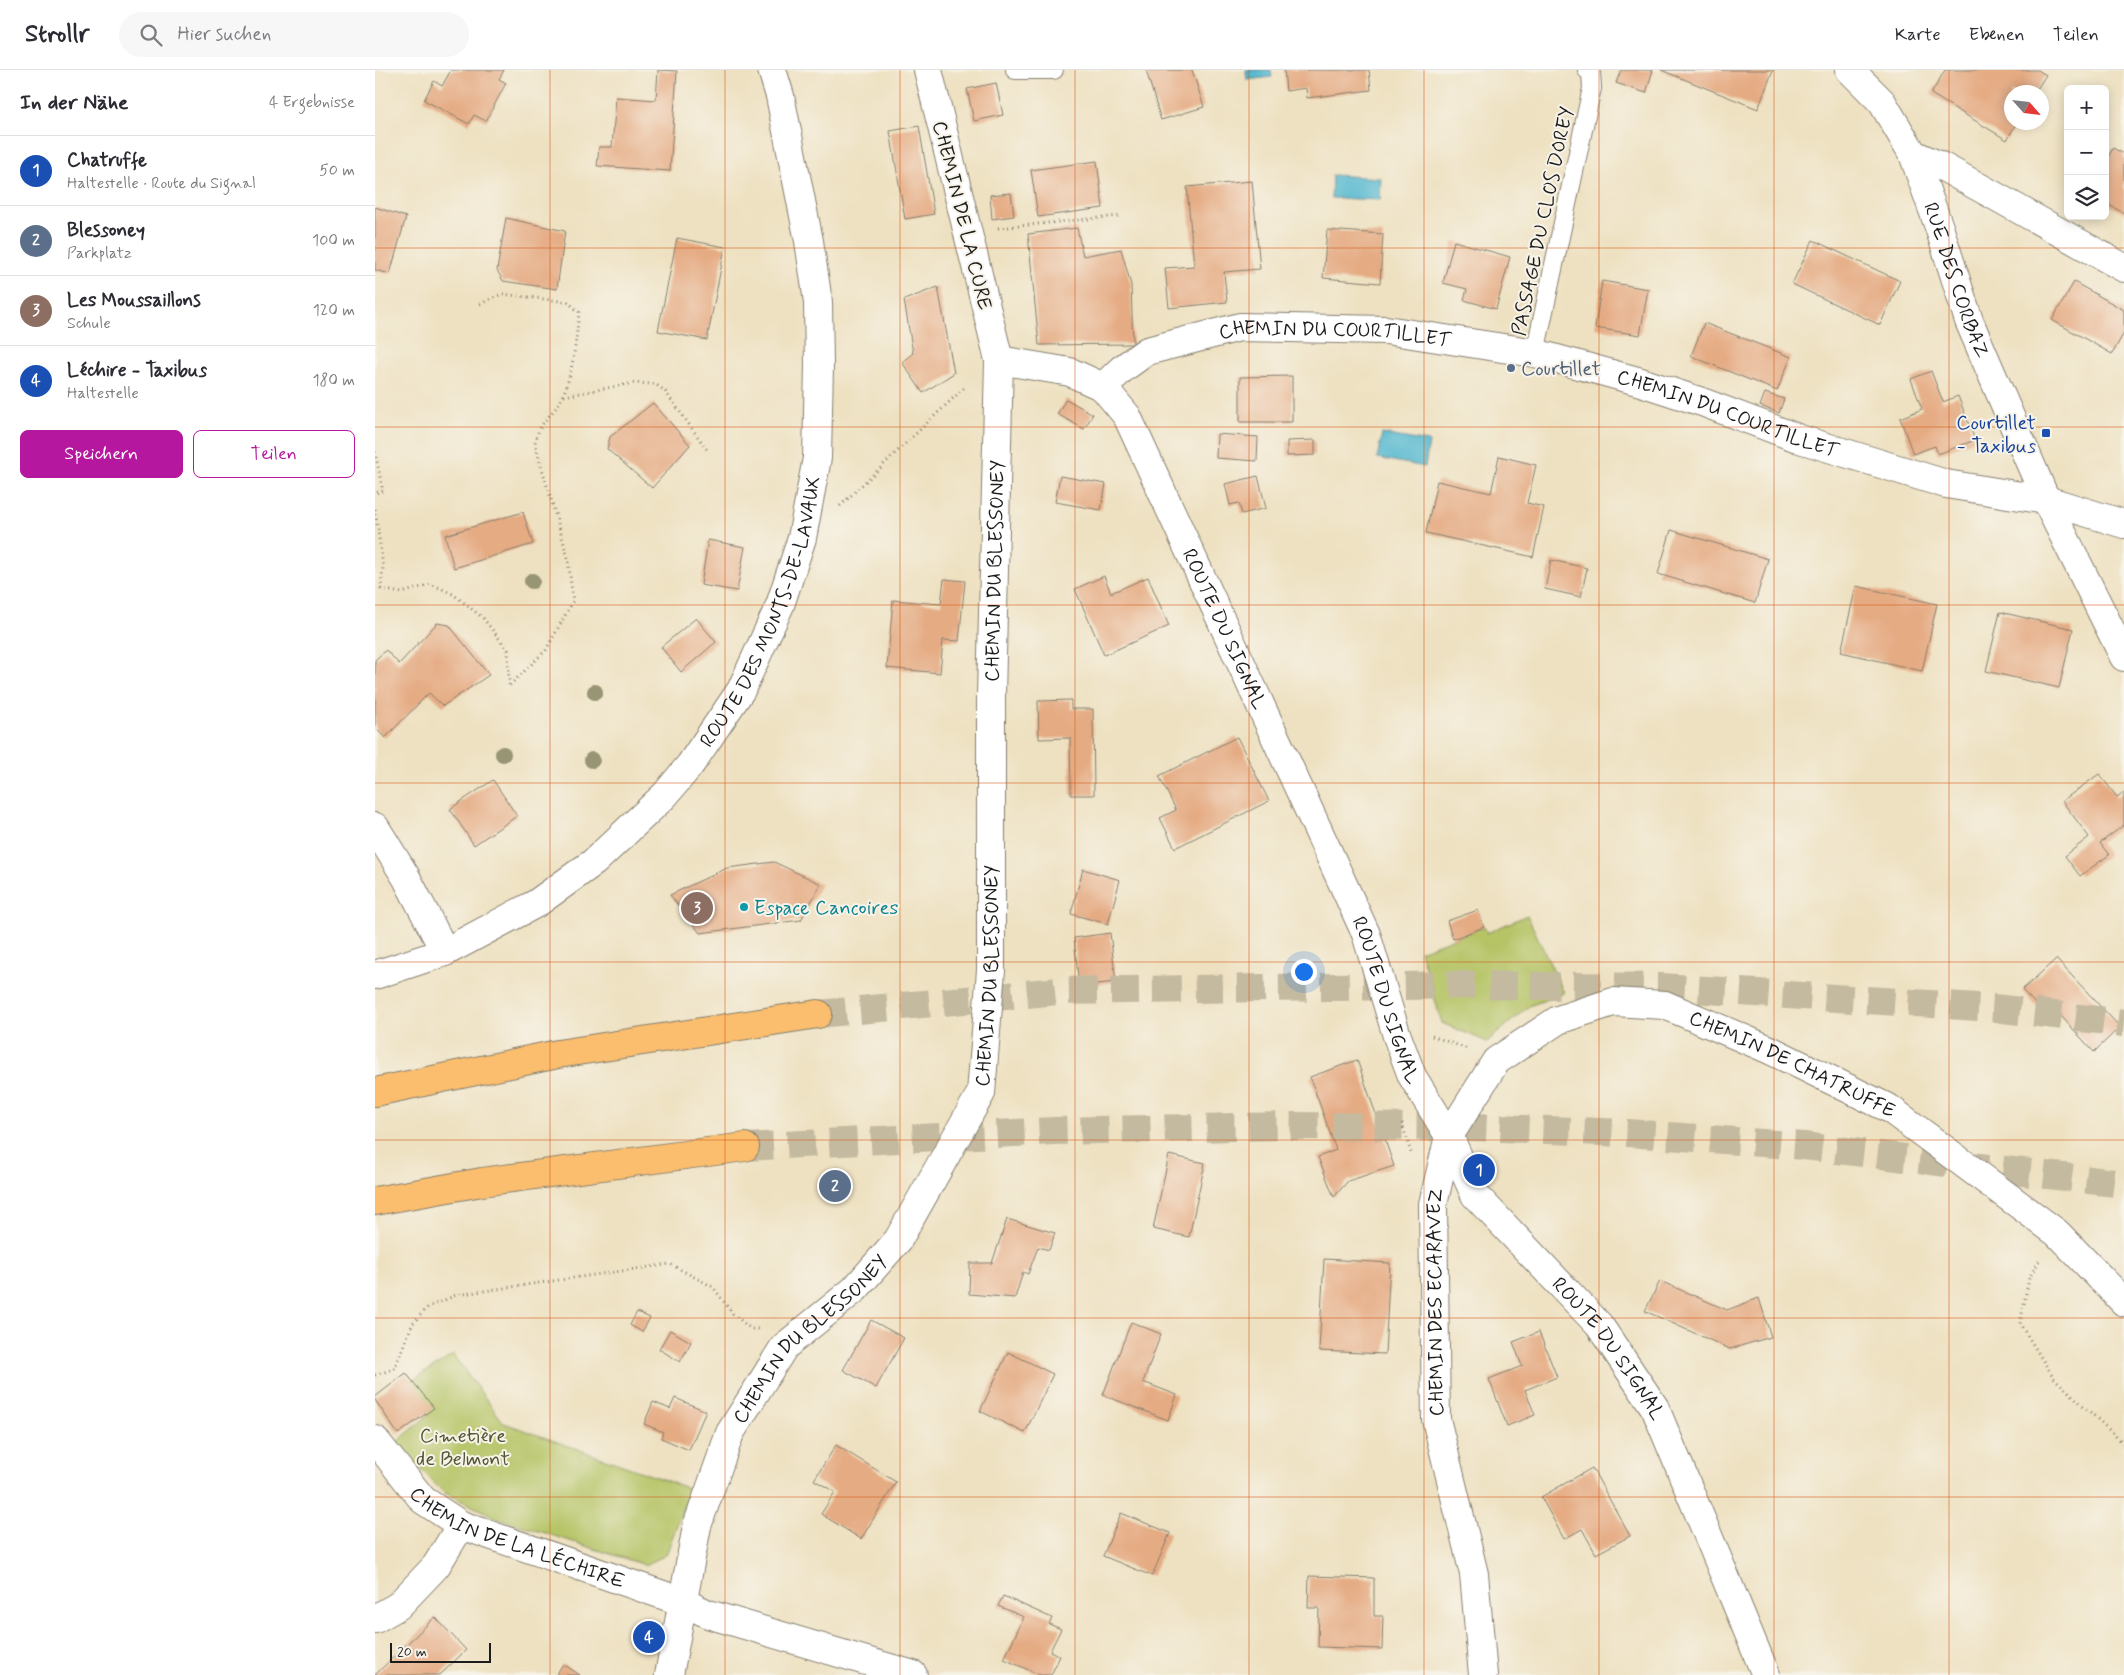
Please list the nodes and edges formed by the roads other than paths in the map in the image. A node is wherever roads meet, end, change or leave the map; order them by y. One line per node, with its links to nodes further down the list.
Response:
1 (772, 70): 16 (street, ROUTE DES MONTS-DE-LAVAUX)
2 (928, 70): 10 (street, CHEMIN DE LA CURE)
3 (1015, 70): 4 (lane)
4 (1054, 70)
5 (1587, 70): 9 (lane, PASSAGE DU CLOS DOREY)
6 (1850, 70): 7 (street, RUE DES CORBAZ)
7 (1913, 154): 8 (street); 12 (street, RUE DES CORBAZ)
8 (2124, 268)
9 (1535, 353): 11 (street, CHEMIN DU COURTILLET); 12 (street, CHEMIN DU COURTILLET)
10 (999, 360): 11 (street, ROUTE DU SIGNAL); 26 (street, CHEMIN DU BLESSONEY)
11 (1103, 387): 20 (street, ROUTE DU SIGNAL)
12 (2046, 500): 13 (street, CHEMIN DU COURTILLET); 14 (street, RUE DES CORBAZ)
13 (2124, 524)
14 (2124, 657)
15 (375, 827): 16 (street)
16 (445, 952): 17 (street, ROUTE DES MONTS-DE-LAVAUX)
17 (375, 975)
18 (817, 1014): 19 (highway)
19 (375, 1092)
20 (1449, 1136): 23 (street, CHEMIN DE CHATRUFFE); 30 (street, CHEMIN DES ECARAVEZ); 31 (street, ROUTE DU SIGNAL)
21 (745, 1147): 22 (highway)
22 (375, 1201)
23 (2124, 1302)
24 (375, 1440): 25 (street, CHEMIN DE LA LÉCHIRE)
25 (461, 1524): 26 (street, CHEMIN DE LA LÉCHIRE); 27 (street)
26 (683, 1602): 28 (street, CHEMIN DU BLESSONEY); 29 (street, CHEMIN DE LA LÉCHIRE)
27 (375, 1619)
28 (669, 1675)
29 (913, 1675)
30 (1483, 1675)
31 (1766, 1675)

